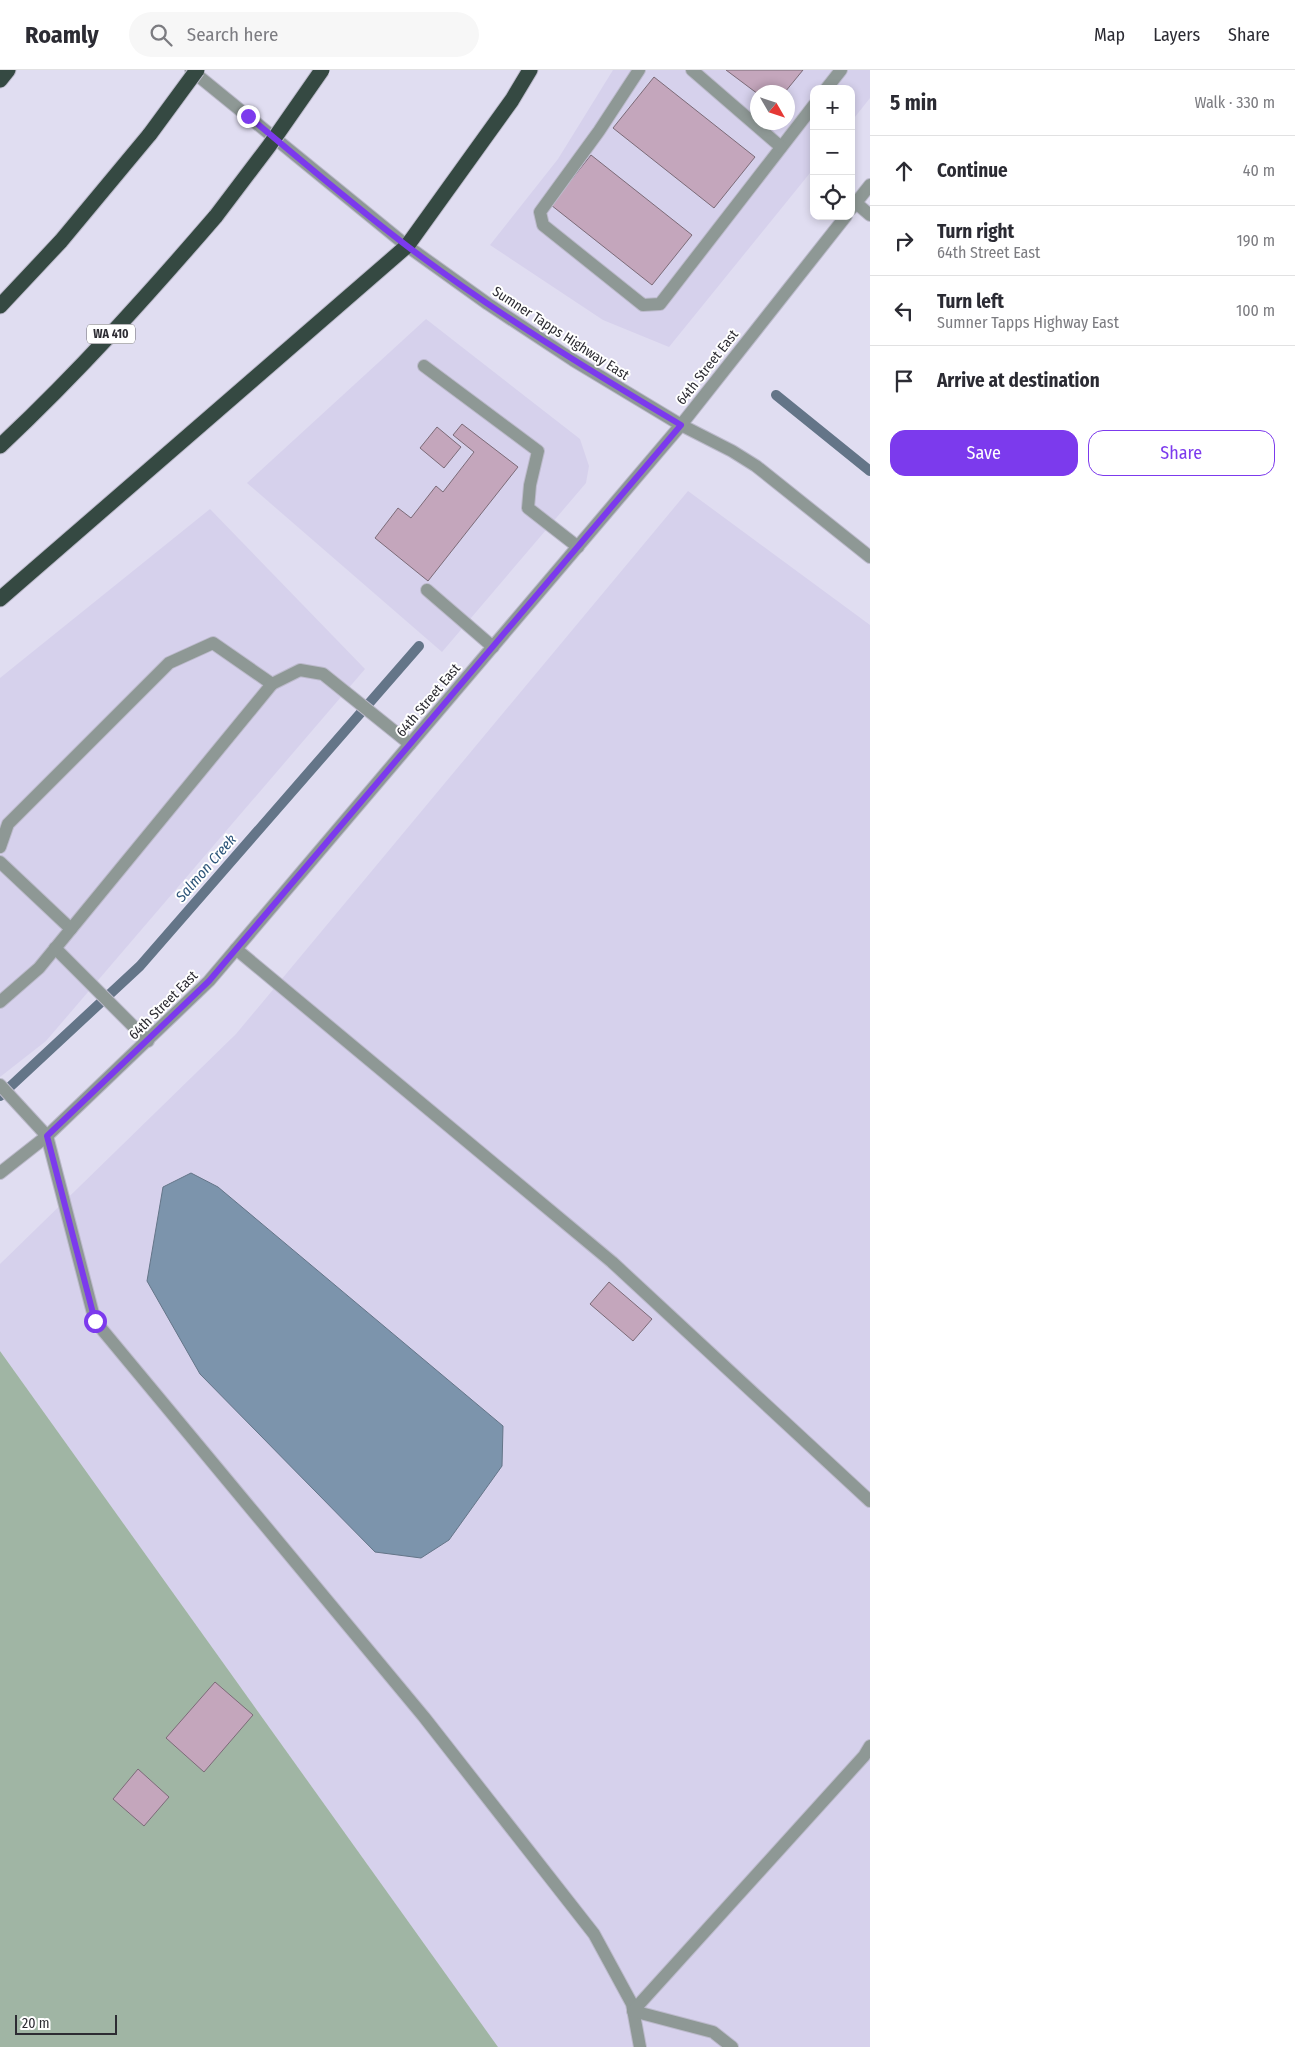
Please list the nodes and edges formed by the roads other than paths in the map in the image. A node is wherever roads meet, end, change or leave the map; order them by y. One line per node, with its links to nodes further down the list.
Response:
1 (8, 70): 9 (highway)
2 (191, 70): 18 (street, Sumner Tapps Highway East)
3 (197, 70): 19 (highway, bridge)
4 (322, 70): 22 (highway, WA 410, bridge)
5 (530, 70): 18 (highway)
6 (639, 70): 12 (street)
7 (692, 70): 12 (street)
8 (841, 70): 10 (street)
9 (0, 80)
10 (829, 85)
11 (810, 110): 12 (street)
12 (781, 147)
13 (870, 185): 14 (street)
14 (855, 205)
15 (855, 207): 16 (street)
16 (870, 215)
17 (843, 220): 21 (street, 64th Street East)
18 (407, 246): 21 (street, Sumner Tapps Highway East); 26 (highway)
19 (0, 306)
20 (424, 366): 23 (street)
21 (681, 425): 23 (street, 64th Street East); 24 (street, Sumner Tapps Highway East)
22 (0, 446)
23 (578, 547): 27 (street, 64th Street East)
24 (870, 557)
25 (427, 590): 27 (street)
26 (0, 599)
27 (492, 647): 29 (street, 64th Street East)
28 (272, 684): 29 (street); 30 (street); 32 (street)
29 (410, 744): 34 (street, 64th Street East)
30 (0, 847)
31 (0, 862): 32 (street)
32 (71, 929): 33 (street)
33 (55, 948): 35 (street); 36 (street)
34 (236, 949): 36 (street, 64th Street East); 40 (street)
35 (0, 1002)
36 (148, 1041): 38 (street, 64th Street East)
37 (0, 1085): 38 (street)
38 (47, 1136): 39 (street, 64th Street East); 42 (street)
39 (0, 1173)
40 (870, 1502)
41 (870, 1746): 42 (street)
42 (633, 2011): 43 (street); 44 (street)
43 (640, 2047)
44 (732, 2047)

